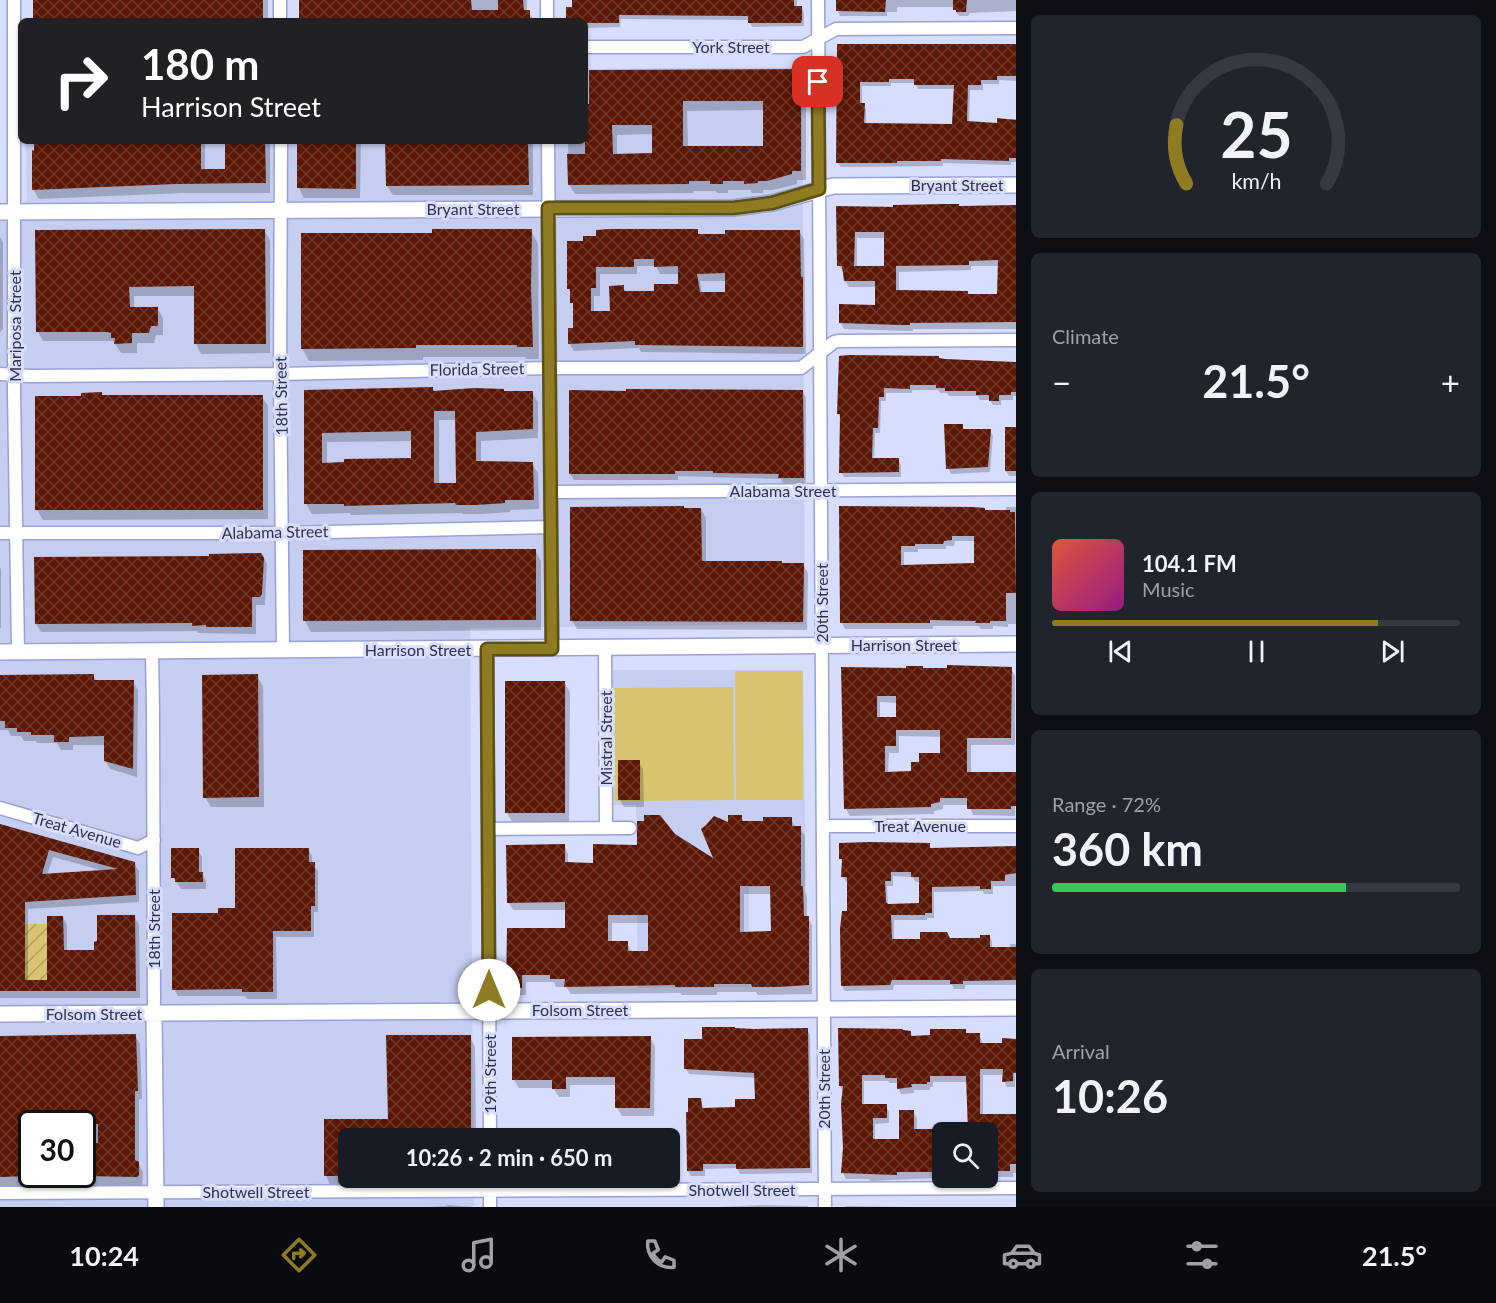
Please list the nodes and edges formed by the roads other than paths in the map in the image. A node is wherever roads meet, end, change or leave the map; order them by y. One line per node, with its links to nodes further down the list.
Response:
1 (14, 0): 10 (street, Mariposa Street)
2 (280, 0): 5 (street)
3 (547, 0): 6 (street)
4 (818, 0): 8 (street, 20th Street)
5 (280, 18)
6 (548, 18)
7 (1016, 28): 8 (street, York Street)
8 (818, 39): 9 (street, York Street); 14 (street, 20th Street)
9 (588, 47)
10 (17, 52): 17 (street, Mariposa Street)
11 (281, 144): 16 (street, 18th Street)
12 (548, 144): 15 (street)
13 (1016, 185): 14 (street, Bryant Street)
14 (819, 189): 15 (street, Bryant Street); 19 (street, 20th Street)
15 (548, 208): 16 (street, Bryant Street); 20 (street)
16 (282, 211): 17 (street, Bryant Street); 22 (street, 18th Street)
17 (7, 212): 23 (street, Mariposa Street)
18 (1016, 340): 19 (street, Florida Street)
19 (820, 354): 20 (street, Florida Street); 25 (street, 20th Street)
20 (549, 368): 22 (street, Florida Street); 26 (street)
21 (0, 374): 23 (street, Florida Street)
22 (280, 374): 23 (street, Florida Street); 28 (street, 18th Street)
23 (14, 375): 30 (street, Mariposa Street)
24 (1016, 489): 25 (street, Alabama Street)
25 (821, 490): 26 (street, Alabama Street); 32 (street, 20th Street)
26 (551, 492): 27 (street)
27 (551, 527): 28 (street, Alabama Street); 34 (street)
28 (282, 532): 30 (street, Alabama Street); 36 (street, 18th Street)
29 (0, 533): 30 (street, Alabama Street)
30 (16, 533): 38 (street, Mariposa Street)
31 (1016, 644): 32 (street, Harrison Street)
32 (822, 646): 35 (street, Harrison Street); 41 (street, 20th Street)
33 (487, 649): 34 (street, Harrison Street); 36 (street, Harrison Street); 45 (street, 19th Street)
34 (552, 649): 35 (street, Harrison Street)
35 (605, 649): 43 (street, Mistral Street)
36 (283, 651): 39 (street, Harrison Street)
37 (0, 652): 38 (street, Harrison Street)
38 (18, 652): 39 (street, Harrison Street)
39 (152, 652): 46 (street, 18th Street)
40 (0, 808): 46 (street, Treat Avenue)
41 (824, 826): 42 (street, Treat Avenue); 48 (street, 20th Street)
42 (1016, 826)
43 (606, 828): 44 (street); 45 (street)
44 (630, 828)
45 (488, 829): 49 (street, 19th Street)
46 (153, 840): 50 (street, 18th Street)
47 (1016, 1008): 48 (street, Folsom Street)
48 (824, 1009): 49 (street, Folsom Street); 55 (street, 20th Street)
49 (489, 1010): 50 (street, Folsom Street); 52 (street, 19th Street)
50 (154, 1013): 51 (street, Folsom Street); 58 (street, 18th Street)
51 (0, 1014)
52 (490, 1128)
53 (490, 1188): 57 (street)
54 (1016, 1188): 55 (street, Shotwell Street)
55 (825, 1189): 57 (street, Shotwell Street); 60 (street, 20th Street)
56 (0, 1192): 58 (street, Shotwell Street)
57 (490, 1192): 58 (street, Shotwell Street); 59 (street)
58 (156, 1199)
59 (490, 1207)
60 (825, 1207)

